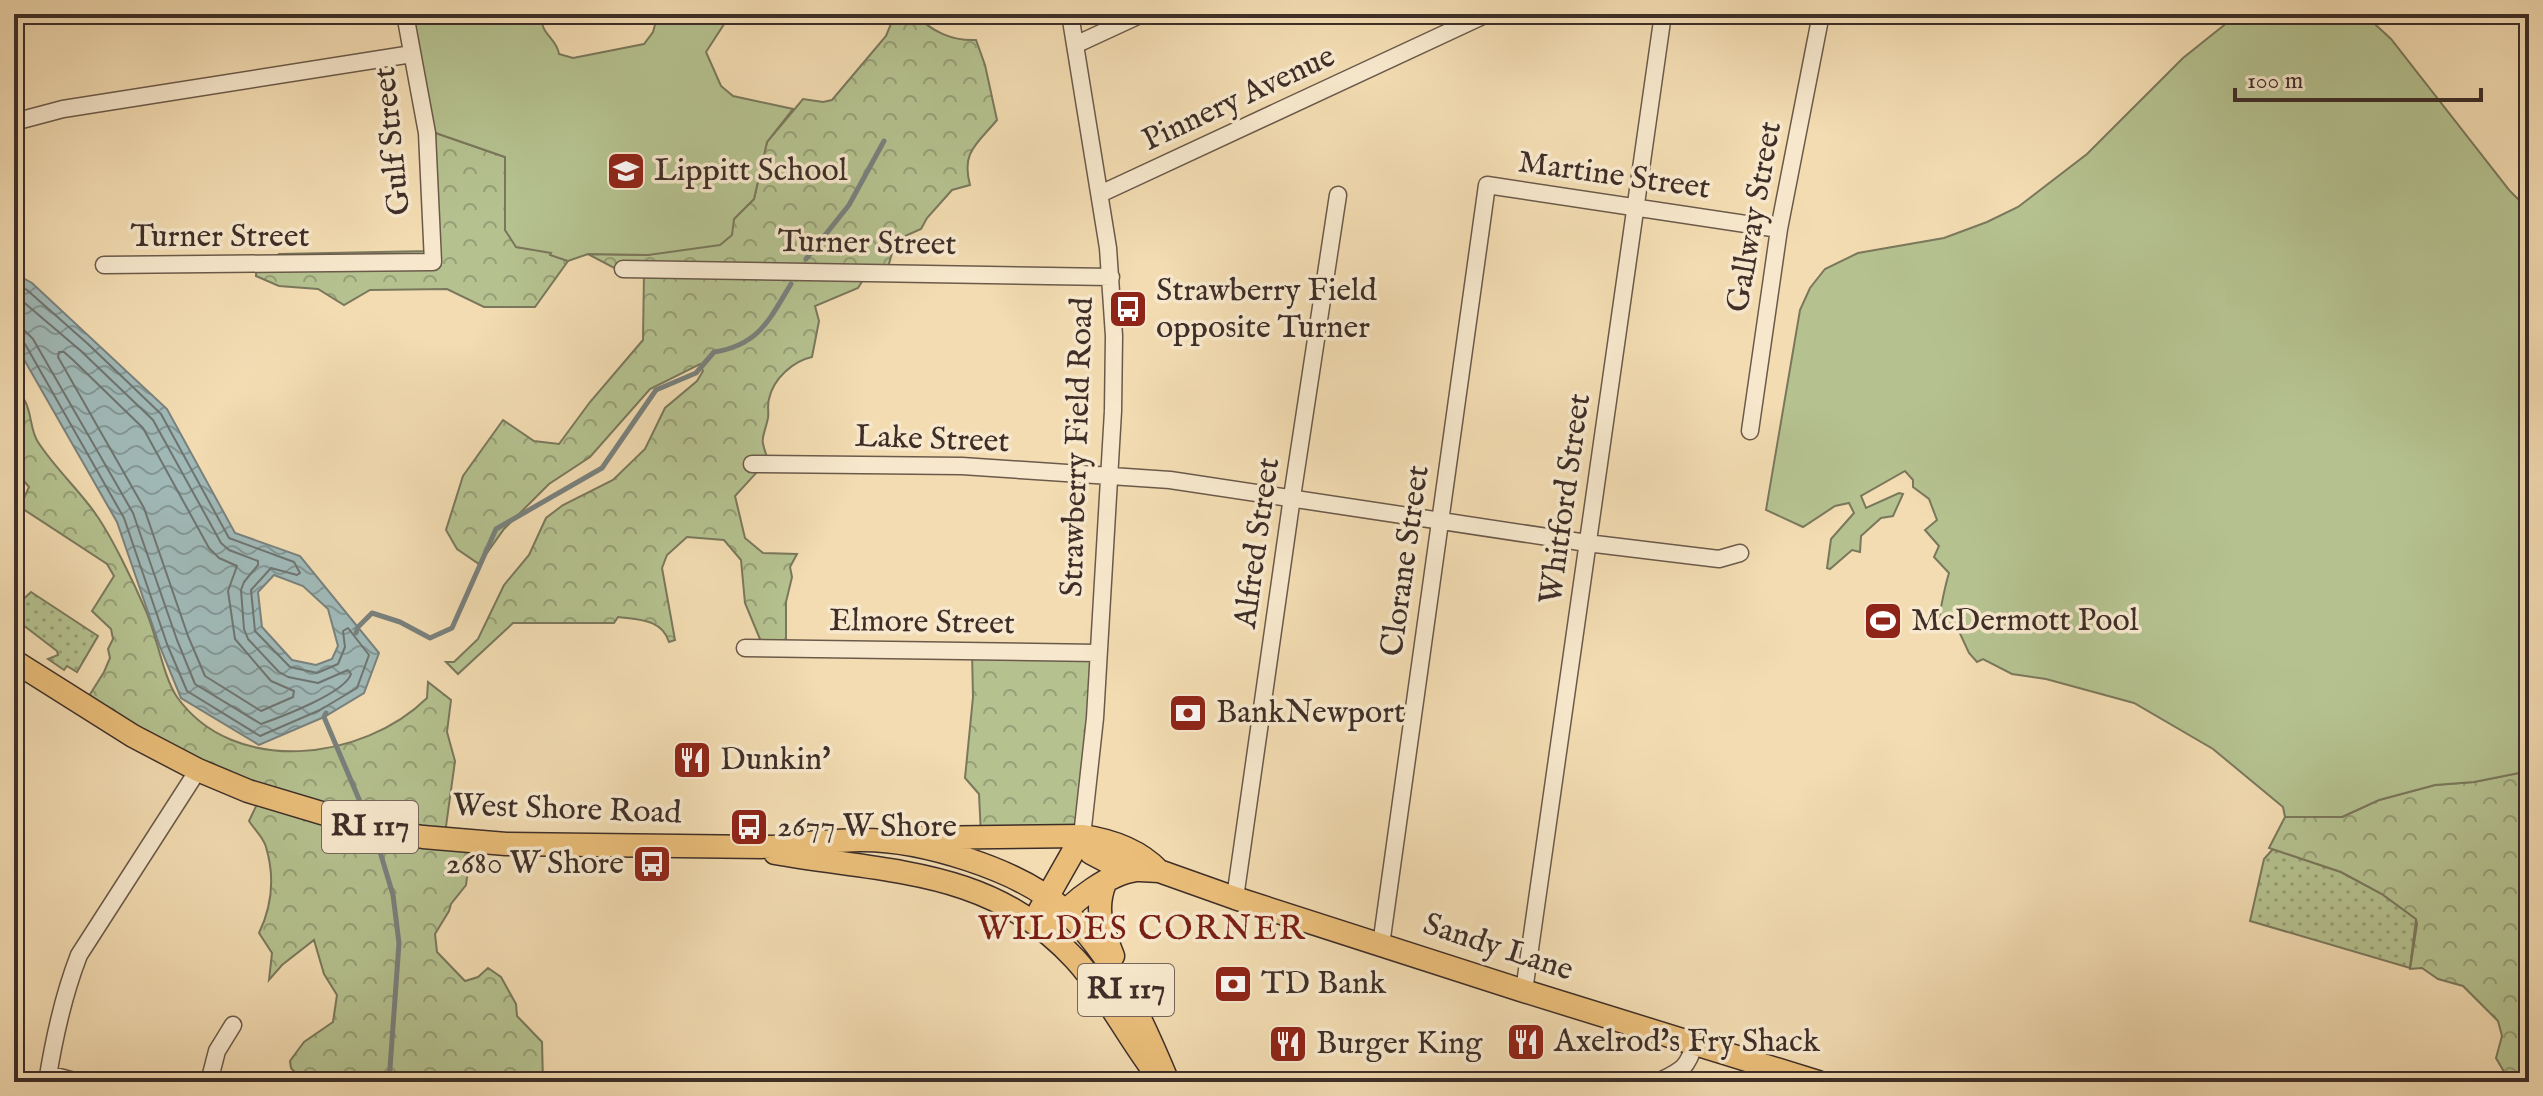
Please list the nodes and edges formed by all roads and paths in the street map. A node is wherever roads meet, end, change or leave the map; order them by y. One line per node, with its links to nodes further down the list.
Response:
1 (405, 14): 8 (street, Gulf Street)
2 (1070, 14): 7 (street, Strawberry Field Road)
3 (1142, 14): 7 (street)
4 (1487, 14): 11 (street, Pinnery Avenue)
5 (1663, 14): 13 (street, Whitford Street)
6 (1821, 14): 14 (street, Gallway Street)
7 (1075, 45): 11 (street, Strawberry Field Road)
8 (412, 54): 9 (street); 15 (street, Gulf Street)
9 (14, 122)
10 (1487, 185): 13 (street, Martine Street); 23 (street, Clorane Street)
11 (1100, 194): 18 (street, Strawberry Field Road)
12 (1338, 195): 22 (street, Alfred Street)
13 (1634, 207): 14 (street, Martine Street); 24 (street, Whitford Street)
14 (1779, 229): 19 (street, Gallway Street)
15 (433, 262): 16 (street, Turner Street)
16 (104, 265)
17 (623, 269): 18 (street, Turner Street)
18 (1111, 277): 21 (street, Strawberry Field Road)
19 (1750, 431)
20 (752, 464): 21 (street, Lake Street)
21 (1109, 478): 22 (street, Lake Street); 27 (street, Strawberry Field Road)
22 (1292, 497): 23 (street, Lake Street); 35 (street, Alfred Street)
23 (1440, 521): 24 (street, Lake Street); 38 (street, Clorane Street)
24 (1587, 543): 25 (street, Lake Street); 40 (street, Whitford Street)
25 (1740, 553)
26 (745, 648): 27 (street, Elmore Street)
27 (1098, 653): 30 (street, Strawberry Field Road)
28 (14, 661): 29 (main road, West Shore Road / RI 117)
29 (198, 770): 32 (main road, West Shore Road / RI 117); 43 (street)
30 (1082, 836): 31 (main road, Sandy Lane); 33 (main road, Sandy Lane); 36 (main road)
31 (875, 841): 32 (main road, West Shore Road / RI 117); 36 (main road, West Shore Road / RI 117)
32 (727, 846): 37 (main road, West Shore Road / RI 117)
33 (1150, 870): 34 (main road); 35 (main road, Sandy Lane)
34 (1105, 883): 36 (main road); 39 (main road)
35 (1235, 898): 38 (main road, Sandy Lane)
36 (1056, 904): 37 (main road); 39 (main road, West Shore Road / RI 117)
37 (1041, 927): 46 (main road, West Shore Road / RI 117)
38 (1381, 945): 40 (main road, Sandy Lane)
39 (1127, 991): 46 (main road, West Shore Road / RI 117)
40 (1524, 991): 42 (main road, Sandy Lane)
41 (233, 1025): 45 (street)
42 (1695, 1043): 47 (street); 48 (main road, Sandy Lane)
43 (48, 1078): 44 (street)
44 (78, 1082)
45 (209, 1082)
46 (1165, 1082)
47 (1658, 1082)
48 (1818, 1082)

